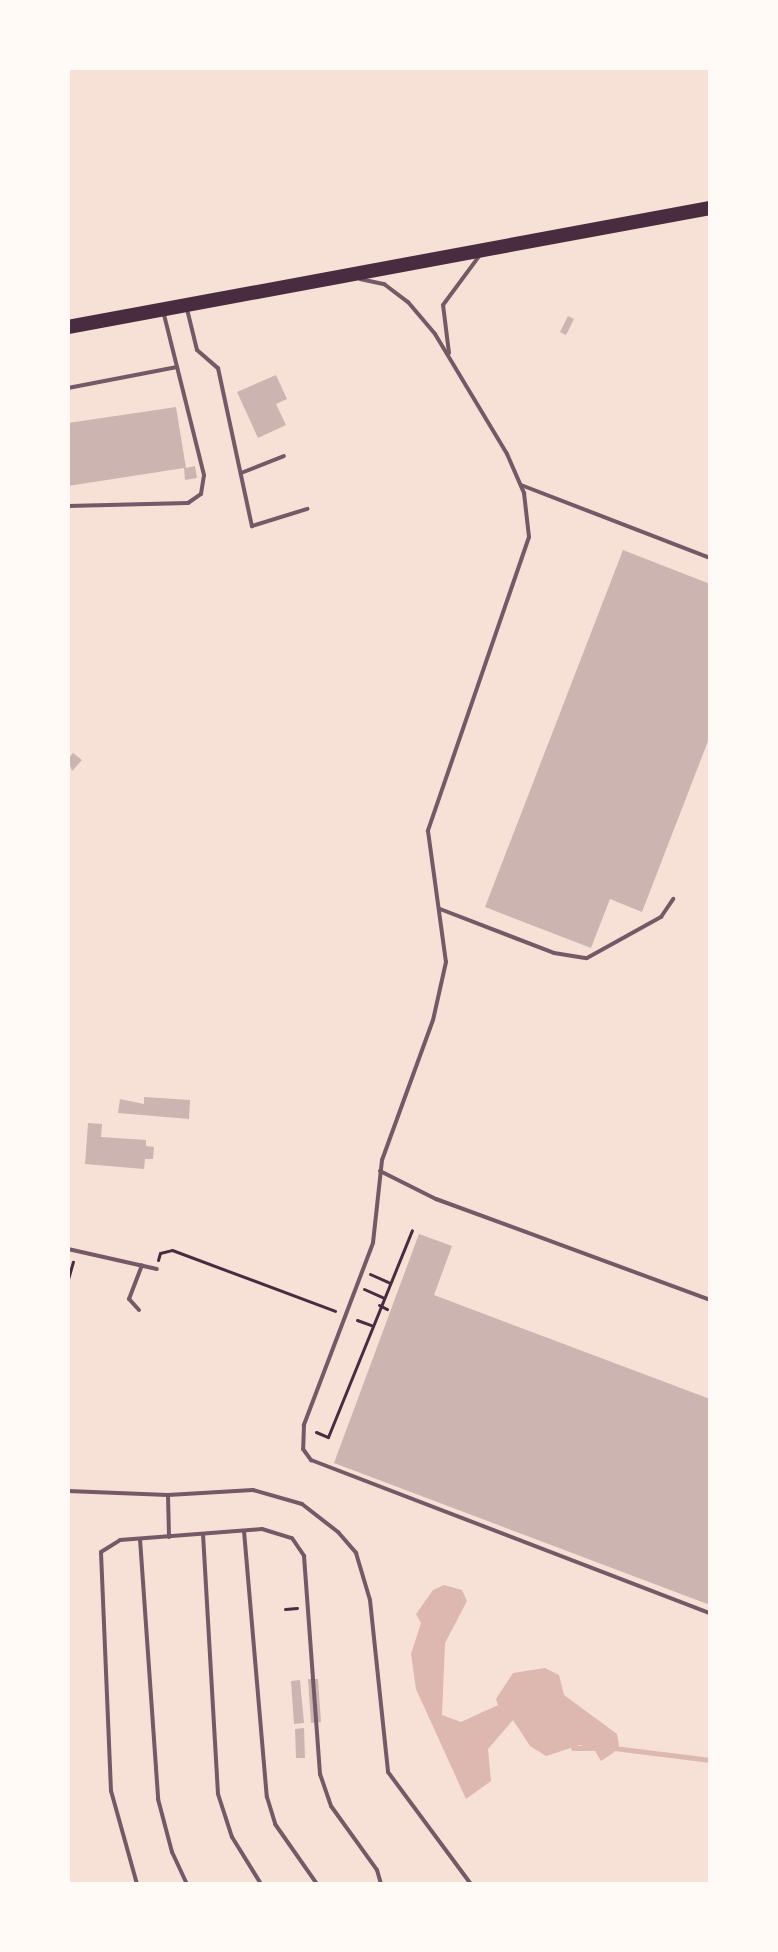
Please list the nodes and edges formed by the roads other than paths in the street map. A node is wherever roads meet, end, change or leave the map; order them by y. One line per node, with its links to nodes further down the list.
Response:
1 (710, 208): 2 (main road)
2 (490, 247): 3 (main road); 7 (lane)
3 (338, 274): 4 (main road); 7 (lane)
4 (186, 303): 5 (main road); 11 (lane)
5 (162, 308): 6 (main road); 8 (lane)
6 (68, 327)
7 (450, 359): 12 (lane)
8 (177, 367): 9 (lane); 13 (lane)
9 (68, 388)
10 (284, 456): 11 (lane)
11 (241, 473): 14 (lane)
12 (521, 485): 15 (lane); 17 (lane)
13 (68, 506)
14 (307, 509)
15 (710, 558)
16 (673, 899): 17 (lane)
17 (440, 909): 18 (lane)
18 (380, 1171): 22 (lane); 30 (lane)
19 (68, 1249): 20 (lane)
20 (142, 1265): 21 (lane); 23 (lane)
21 (157, 1269)
22 (710, 1300)
23 (139, 1310)
24 (68, 1491): 25 (lane)
25 (168, 1495): 28 (lane); 36 (lane)
26 (244, 1531): 27 (lane); 34 (lane); 35 (lane)
27 (203, 1534): 28 (lane); 33 (lane)
28 (169, 1537): 29 (lane)
29 (140, 1539): 31 (lane); 32 (lane)
30 (710, 1613)
31 (137, 1884)
32 (187, 1884)
33 (261, 1884)
34 (317, 1884)
35 (381, 1884)
36 (471, 1884)

